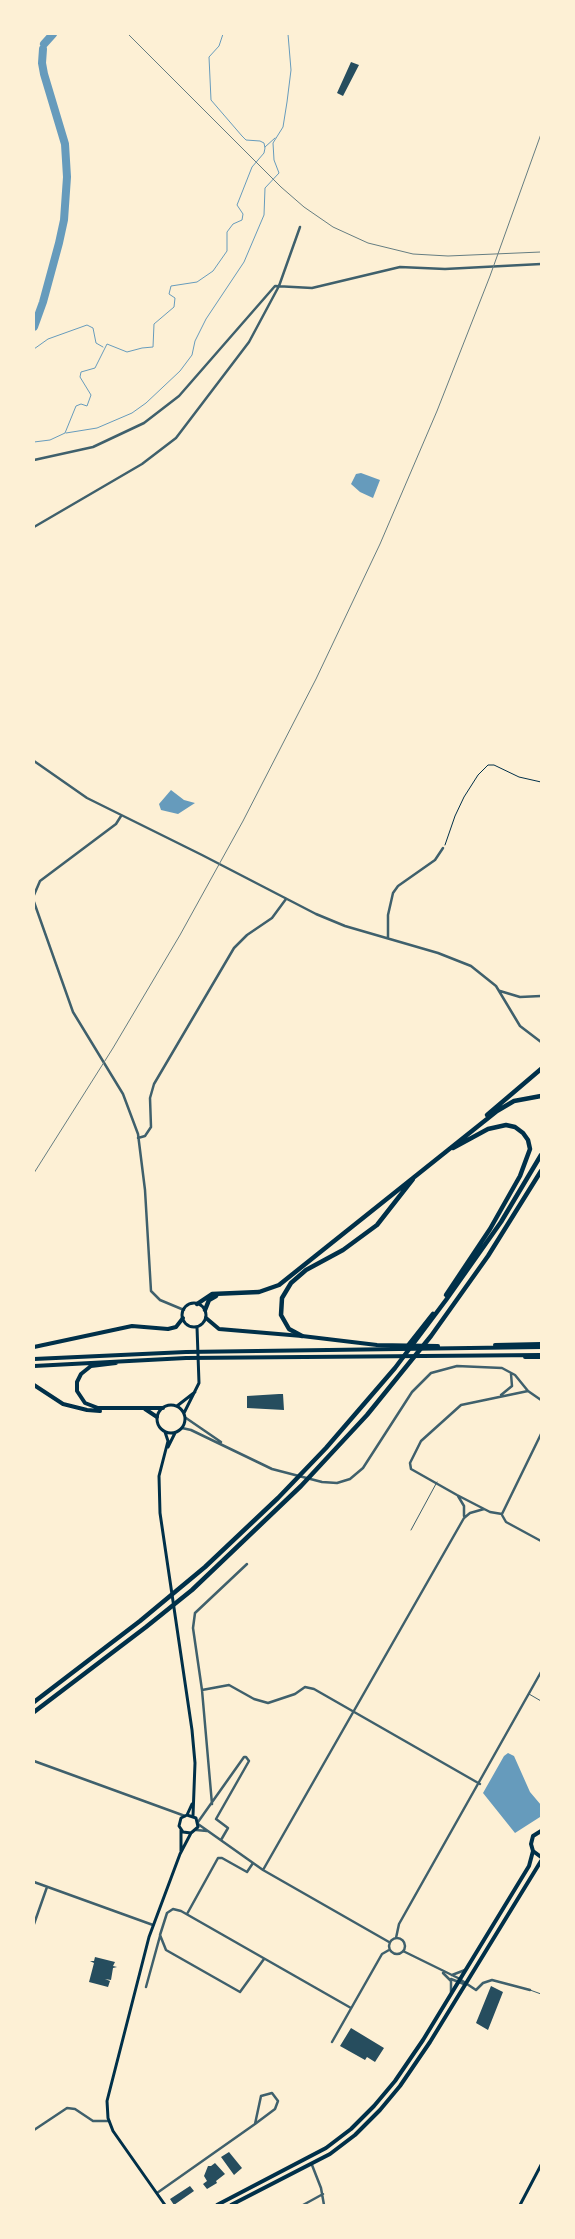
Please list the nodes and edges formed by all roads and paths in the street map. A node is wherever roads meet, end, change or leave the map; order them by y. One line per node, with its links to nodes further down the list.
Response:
1 (300, 228): 3 (street)
2 (541, 264): 3 (street)
3 (279, 286): 4 (street); 5 (street)
4 (34, 460)
5 (34, 526)
6 (34, 761): 8 (street)
7 (541, 782): 9 (path)
8 (121, 816): 10 (street); 12 (street)
9 (443, 848): 14 (street)
10 (35, 886): 11 (street)
11 (34, 896)
12 (286, 899): 14 (street); 21 (street)
13 (34, 902): 21 (street)
14 (388, 937): 15 (street)
15 (500, 991): 16 (street); 17 (street)
16 (541, 996)
17 (541, 1042)
18 (541, 1069): 20 (highway)
19 (541, 1096): 20 (highway)
20 (468, 1134): 23 (highway)
21 (138, 1138): 30 (street)
22 (541, 1155): 36 (highway)
23 (440, 1156): 25 (highway); 36 (highway)
24 (541, 1171): 76 (highway)
25 (415, 1177): 26 (highway); 27 (highway)
26 (288, 1279): 27 (highway); 28 (highway)
27 (294, 1279): 35 (highway)
28 (222, 1294): 29 (highway); 31 (highway)
29 (197, 1304): 30 (main road); 31 (main road)
30 (184, 1310): 32 (main road)
31 (205, 1310): 33 (main road)
32 (182, 1318): 34 (main road); 38 (main road)
33 (206, 1318): 34 (main road); 35 (main road)
34 (197, 1327): 46 (main road)
35 (302, 1336): 39 (main road)
36 (418, 1336): 75 (highway)
37 (541, 1345): 39 (main road)
38 (34, 1347)
39 (473, 1348): 41 (main road)
40 (541, 1356): 42 (main road)
41 (34, 1359)
42 (128, 1360): 43 (main road); 53 (main road)
43 (34, 1366)
44 (511, 1372): 47 (street); 48 (street); 61 (street)
45 (34, 1385): 53 (main road)
46 (197, 1390): 50 (main road); 54 (main road)
47 (528, 1391): 48 (street); 49 (street)
48 (500, 1396): 63 (street)
49 (541, 1400)
50 (176, 1406): 52 (main road); 54 (main road)
51 (140, 1408): 52 (main road); 53 (main road); 55 (main road)
52 (162, 1408): 55 (main road)
53 (113, 1409)
54 (184, 1413): 56 (main road)
55 (157, 1417): 58 (main road)
56 (186, 1418): 57 (main road); 61 (street)
57 (182, 1428): 59 (main road); 61 (street)
58 (165, 1432): 59 (main road); 62 (main road)
59 (176, 1432): 62 (main road)
60 (541, 1434): 66 (street)
61 (224, 1445)
62 (166, 1449): 80 (main road)
63 (437, 1482): 64 (street); 68 (lane)
64 (456, 1494): 65 (street); 67 (street)
65 (484, 1509): 66 (street); 67 (street)
66 (502, 1514): 69 (street)
67 (464, 1518): 77 (street)
68 (411, 1530)
69 (541, 1541)
70 (247, 1564): 72 (street)
71 (541, 1672): 73 (street)
72 (202, 1690): 77 (street); 81 (street)
73 (528, 1694): 74 (lane); 79 (street)
74 (541, 1701)
75 (34, 1702)
76 (34, 1712)
77 (354, 1712): 79 (street); 97 (street)
78 (34, 1762): 82 (street)
79 (480, 1784): 104 (street)
80 (193, 1804): 83 (main road); 84 (main road)
81 (212, 1804): 84 (street); 91 (street)
82 (174, 1813): 83 (street); 85 (street)
83 (186, 1815): 84 (main road); 85 (main road)
84 (196, 1820): 87 (main road); 88 (street)
85 (179, 1823): 86 (main road)
86 (180, 1829): 90 (main road); 93 (main road)
87 (196, 1830): 88 (street); 90 (main road)
88 (209, 1831): 91 (street)
89 (541, 1831): 92 (main road)
90 (191, 1833): 93 (main road)
91 (221, 1840): 96 (street)
92 (533, 1851): 94 (main road); 109 (main road)
93 (180, 1854): 102 (main road)
94 (541, 1857)
95 (541, 1861): 112 (main road)
96 (253, 1863): 97 (street); 100 (street)
97 (263, 1870): 105 (street)
98 (34, 1882): 99 (street)
99 (47, 1887): 101 (street); 102 (street)
100 (187, 1914): 103 (street); 108 (street)
101 (34, 1924)
102 (153, 1925): 119 (main road)
103 (160, 1935): 108 (street); 113 (street)
104 (396, 1938): 105 (street); 107 (street)
105 (389, 1942): 106 (street)
106 (389, 1950): 107 (street); 117 (street)
107 (404, 1951): 110 (street)
108 (264, 1958): 117 (street)
109 (466, 1969): 110 (street); 111 (main road)
110 (450, 1976): 111 (street); 115 (street)
111 (459, 1981): 112 (street); 115 (main road)
112 (466, 1984): 114 (street); 124 (main road)
113 (146, 1987)
114 (530, 1990): 116 (lane)
115 (451, 1994): 122 (main road)
116 (541, 1994)
117 (351, 2008): 118 (street)
118 (332, 2042)
119 (109, 2121): 121 (street); 126 (main road)
120 (255, 2124): 120 (street); 126 (street)
121 (34, 2130)
122 (316, 2153): 123 (main road); 124 (street)
123 (301, 2162): 124 (street); 129 (main road)
124 (312, 2165): 127 (street); 130 (main road)
125 (541, 2165): 133 (main road)
126 (156, 2193): 128 (main road)
127 (322, 2194): 131 (street); 132 (street)
128 (165, 2205)
129 (217, 2205)
130 (231, 2205)
131 (303, 2205)
132 (324, 2205)
133 (520, 2205)

